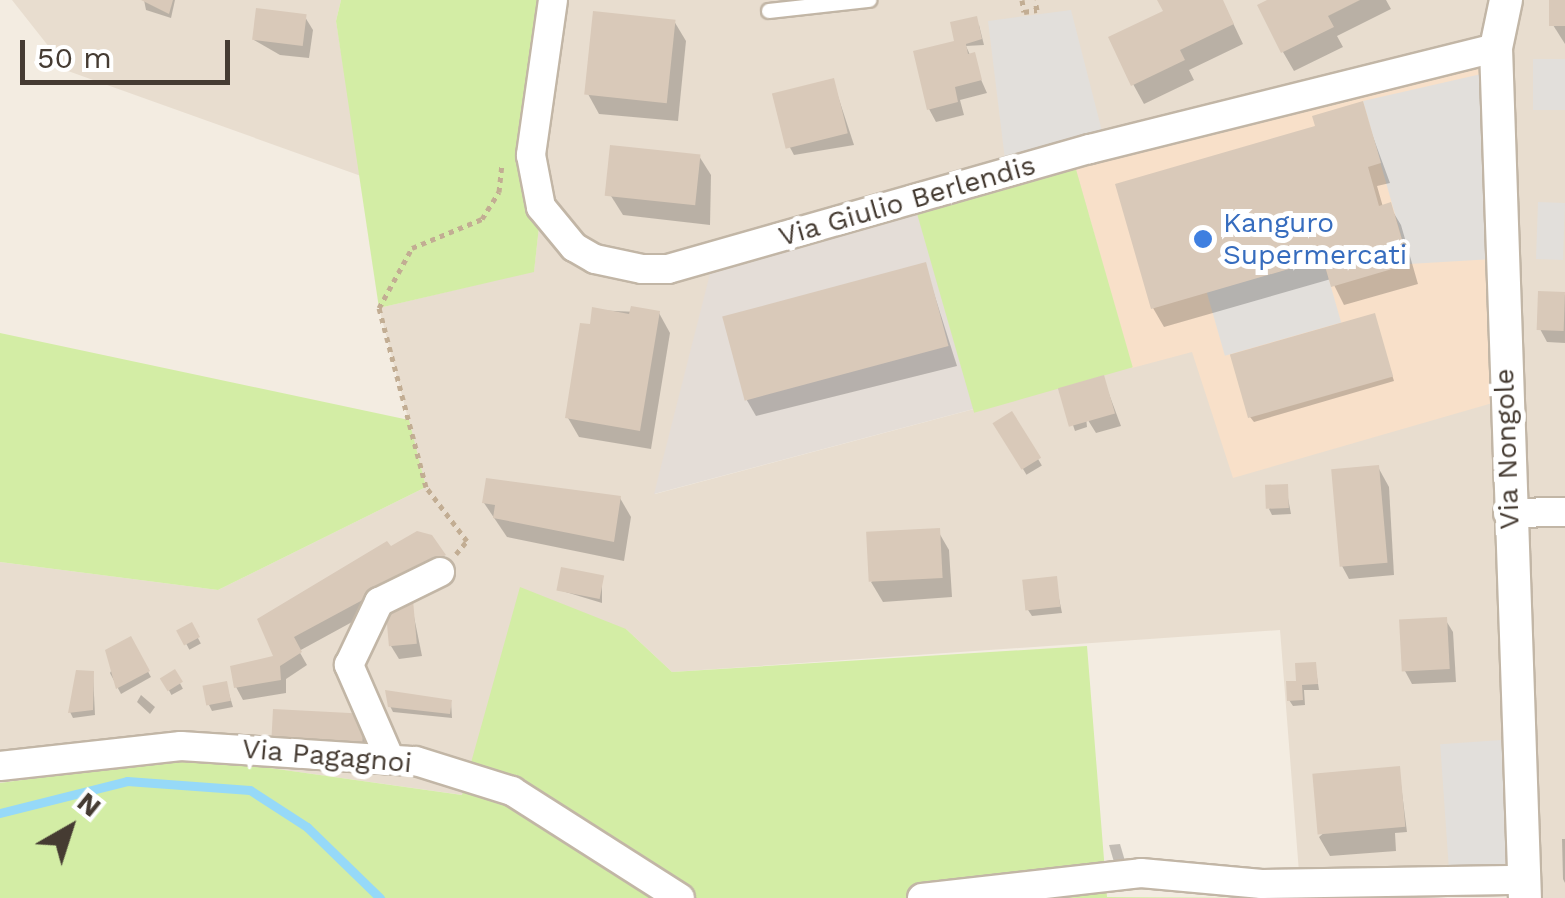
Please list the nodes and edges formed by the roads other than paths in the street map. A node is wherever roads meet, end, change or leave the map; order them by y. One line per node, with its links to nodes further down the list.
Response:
1 (554, 0): 5 (street, Via Giulio Berlendis)
2 (869, 0): 4 (lane)
3 (1506, 0): 5 (street, Via Nongole)
4 (769, 11)
5 (1496, 48): 7 (street, Via Nongole)
6 (1565, 512): 7 (street)
7 (1508, 513): 11 (street, Via Nongole)
8 (440, 572): 9 (street)
9 (390, 759): 10 (street, Via Pagagnoi); 12 (street, Via Pagagnoi)
10 (0, 766)
11 (1525, 889): 13 (street)
12 (680, 898)
13 (922, 898)

